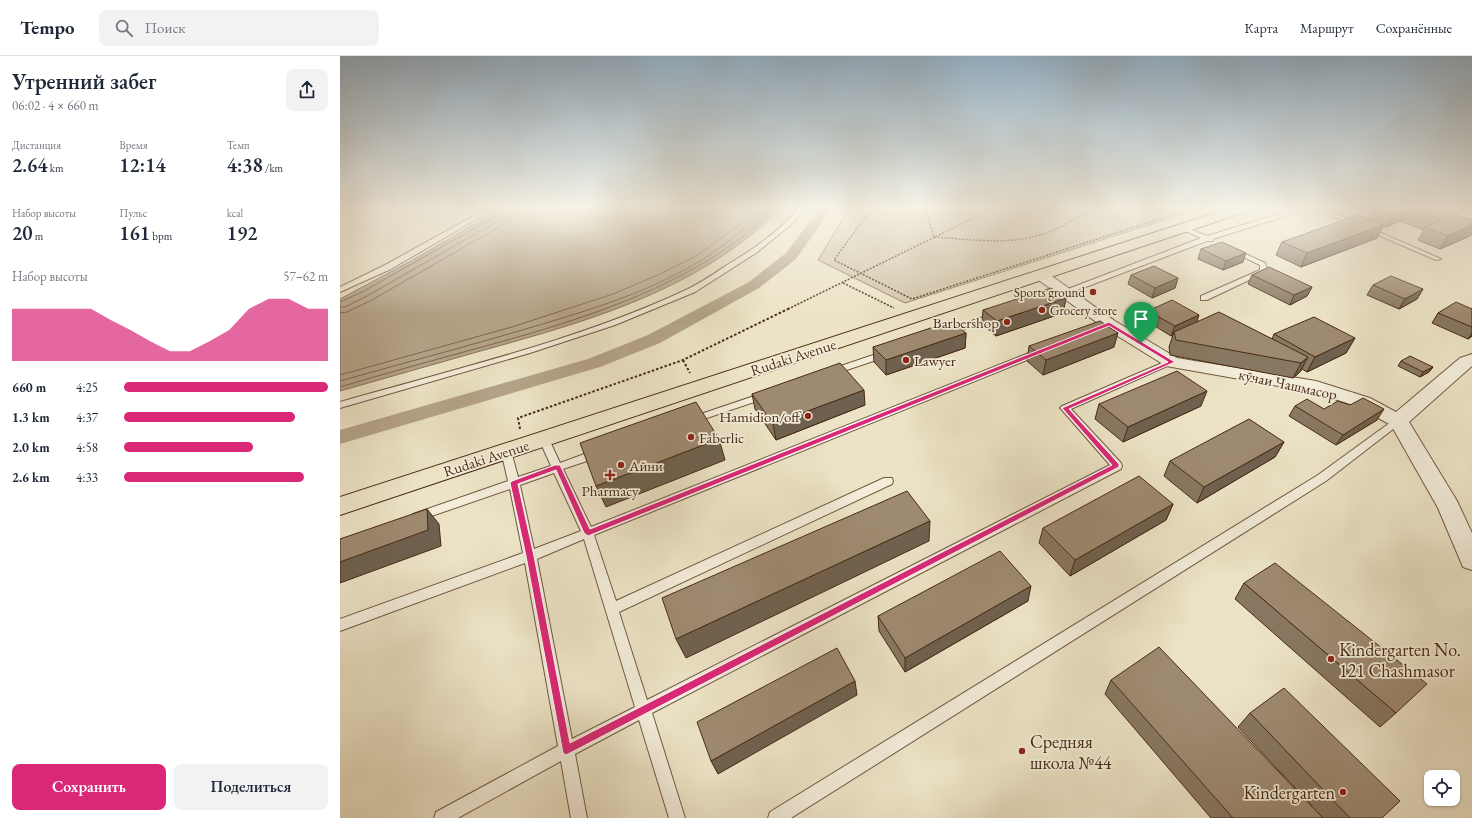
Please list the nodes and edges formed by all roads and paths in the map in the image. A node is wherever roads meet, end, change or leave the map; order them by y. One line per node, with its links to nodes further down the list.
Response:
1 (431, 243): 14 (lane)
2 (765, 243): 28 (lane)
3 (847, 243): 11 (path)
4 (923, 243): 11 (path)
5 (1086, 243): 11 (path)
6 (1139, 243): 12 (highway, Rudaki Avenue)
7 (1196, 243): 15 (lane)
8 (1217, 243): 16 (lane)
9 (1399, 243): 10 (lane)
10 (1438, 259)
11 (861, 273): 13 (path)
12 (1041, 275): 15 (street, кӯчаи Чашмасор); 32 (highway, Rudaki Avenue)
13 (842, 282): 17 (path); 23 (path)
14 (340, 290)
15 (1058, 294): 24 (street, кӯчаи Чашмасор)
16 (1204, 298)
17 (899, 310)
18 (1006, 312): 19 (lane)
19 (939, 336)
20 (1051, 347): 40 (lane)
21 (894, 351): 25 (lane)
22 (1472, 359): 29 (street)
23 (683, 360): 26 (path); 31 (path)
24 (1172, 362): 29 (street, кӯчаи Чашмасор); 45 (lane)
25 (827, 374)
26 (692, 376)
27 (774, 392): 30 (lane)
28 (340, 405)
29 (1398, 421): 42 (street); 50 (lane)
30 (685, 423)
31 (521, 434)
32 (544, 439): 34 (highway, Rudaki Avenue); 35 (lane)
33 (610, 449): 35 (lane)
34 (506, 451): 37 (lane); 38 (highway, Rudaki Avenue)
35 (558, 467): 37 (lane); 40 (lane)
36 (888, 481): 43 (lane)
37 (514, 483): 39 (lane); 41 (lane)
38 (340, 506)
39 (405, 521)
40 (588, 533): 41 (lane); 43 (lane)
41 (530, 556): 44 (lane); 46 (lane)
42 (1472, 560)
43 (612, 609): 45 (lane)
44 (340, 625)
45 (644, 710): 46 (lane); 49 (lane)
46 (566, 750): 47 (lane); 48 (lane)
47 (442, 818)
48 (579, 818)
49 (678, 818)
50 (776, 818)

